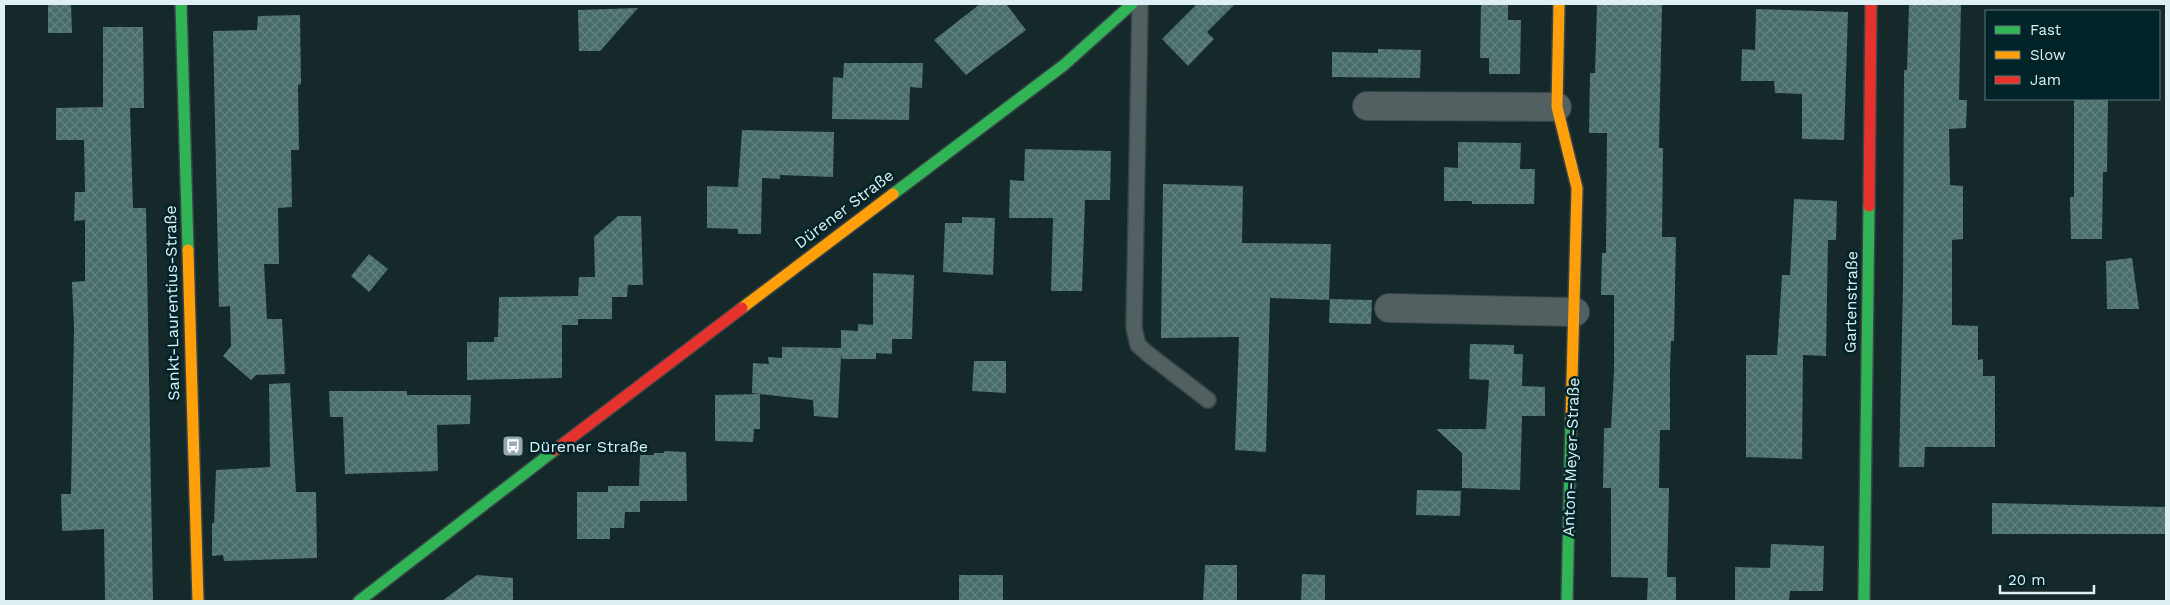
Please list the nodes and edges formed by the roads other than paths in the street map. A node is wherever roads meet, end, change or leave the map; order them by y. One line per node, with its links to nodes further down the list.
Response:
1 (181, 4): 11 (street, Sankt-Laurentius-Straße)
2 (1132, 4): 12 (street, Dürener Straße)
3 (1140, 4): 10 (lane)
4 (1559, 4): 7 (street, Anton-Meyer-Straße)
5 (1872, 4): 14 (street, Gartenstraße)
6 (1367, 106): 7 (street)
7 (1557, 107): 9 (street, Anton-Meyer-Straße)
8 (1389, 308): 9 (street)
9 (1575, 312): 13 (street, Anton-Meyer-Straße)
10 (1208, 400)
11 (198, 601)
12 (359, 601)
13 (1567, 601)
14 (1864, 601)

